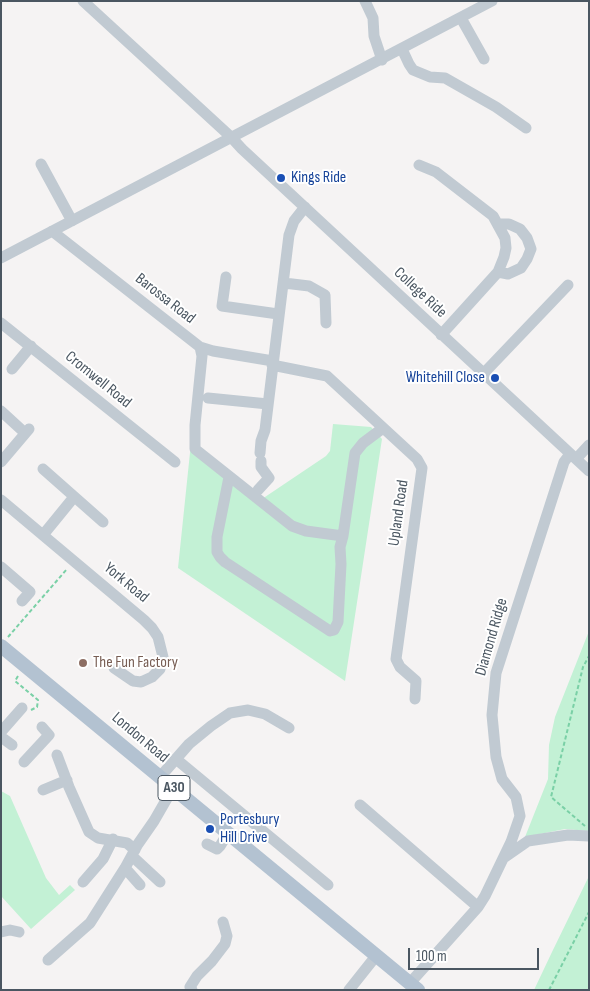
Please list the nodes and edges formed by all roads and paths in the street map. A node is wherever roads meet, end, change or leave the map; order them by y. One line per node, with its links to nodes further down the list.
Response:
1 (83, 1): 9 (street, College Ride)
2 (365, 1): 7 (street)
3 (492, 1): 4 (street)
4 (461, 18): 5 (street); 6 (street)
5 (402, 49): 7 (street); 8 (street)
6 (484, 59)
7 (382, 60): 9 (street)
8 (526, 128)
9 (232, 137): 12 (street, College Ride); 13 (street)
10 (41, 164): 13 (street)
11 (419, 165): 14 (street)
12 (305, 207): 19 (street); 24 (street, College Ride)
13 (72, 221): 15 (street)
14 (498, 224): 17 (street); 17 (street)
15 (52, 231): 16 (street); 26 (street, Barossa Road)
16 (1, 258)
17 (498, 272): 24 (street)
18 (226, 277): 21 (street)
19 (284, 282): 21 (street); 23 (street)
20 (568, 285): 29 (street)
21 (278, 314): 27 (street)
22 (1, 322): 25 (street, Cromwell Road)
23 (326, 323)
24 (441, 335): 29 (street, College Ride)
25 (31, 346): 28 (street); 37 (street, Cromwell Road)
26 (200, 347): 27 (street, Barossa Road); 40 (street)
27 (272, 363): 31 (street); 33 (street, Upland Road)
28 (12, 369)
29 (484, 373): 35 (street, College Ride)
30 (208, 398): 31 (street)
31 (268, 404): 41 (street)
32 (1, 412): 36 (street)
33 (383, 428): 46 (street); 54 (street, Upland Road)
34 (589, 445): 35 (street, Diamond Ridge)
35 (573, 456): 39 (street, College Ride); 72 (street, Diamond Ridge)
36 (1, 462)
37 (174, 462)
38 (42, 469): 42 (street)
39 (589, 471)
40 (230, 477): 46 (street); 46 (street)
41 (258, 490)
42 (74, 497): 44 (street); 45 (street)
43 (1, 500): 45 (street, York Road)
44 (103, 522)
45 (43, 535): 47 (street, York Road)
46 (343, 536)
47 (74, 561): 50 (path); 52 (street, York Road)
48 (1, 567): 49 (street)
49 (22, 601)
50 (4, 642): 61 (main road, London Road / A30)
51 (589, 656): 66 (path)
52 (114, 668)
53 (21, 672): 55 (path)
54 (415, 699)
55 (22, 708): 58 (street)
56 (42, 727): 58 (street)
57 (289, 728): 60 (street)
58 (13, 746)
59 (57, 755): 62 (street)
60 (176, 759): 61 (street); 76 (street, London Road)
61 (160, 777): 63 (main road, London Road / A30)
62 (68, 780): 64 (street); 69 (street)
63 (173, 788): 67 (main road, London Road / A30); 71 (street)
64 (43, 790)
65 (360, 805): 78 (street)
66 (589, 830)
67 (228, 833): 70 (street); 83 (main road, London Road / A30)
68 (589, 836): 72 (street)
69 (113, 839): 71 (street); 74 (street)
70 (207, 844)
71 (134, 853): 73 (street); 75 (street)
72 (503, 858): 78 (street, Diamond Ridge)
73 (125, 868): 77 (street); 84 (street)
74 (82, 882)
75 (160, 882)
76 (328, 885)
77 (140, 886)
78 (478, 907): 85 (street, Diamond Ridge)
79 (589, 912): 88 (path)
80 (222, 922): 86 (street)
81 (1, 932): 82 (street)
82 (20, 932)
83 (376, 956): 85 (main road, London Road / A30); 87 (street)
84 (48, 960)
85 (414, 986)
86 (189, 989)
87 (349, 990)
88 (549, 990)

